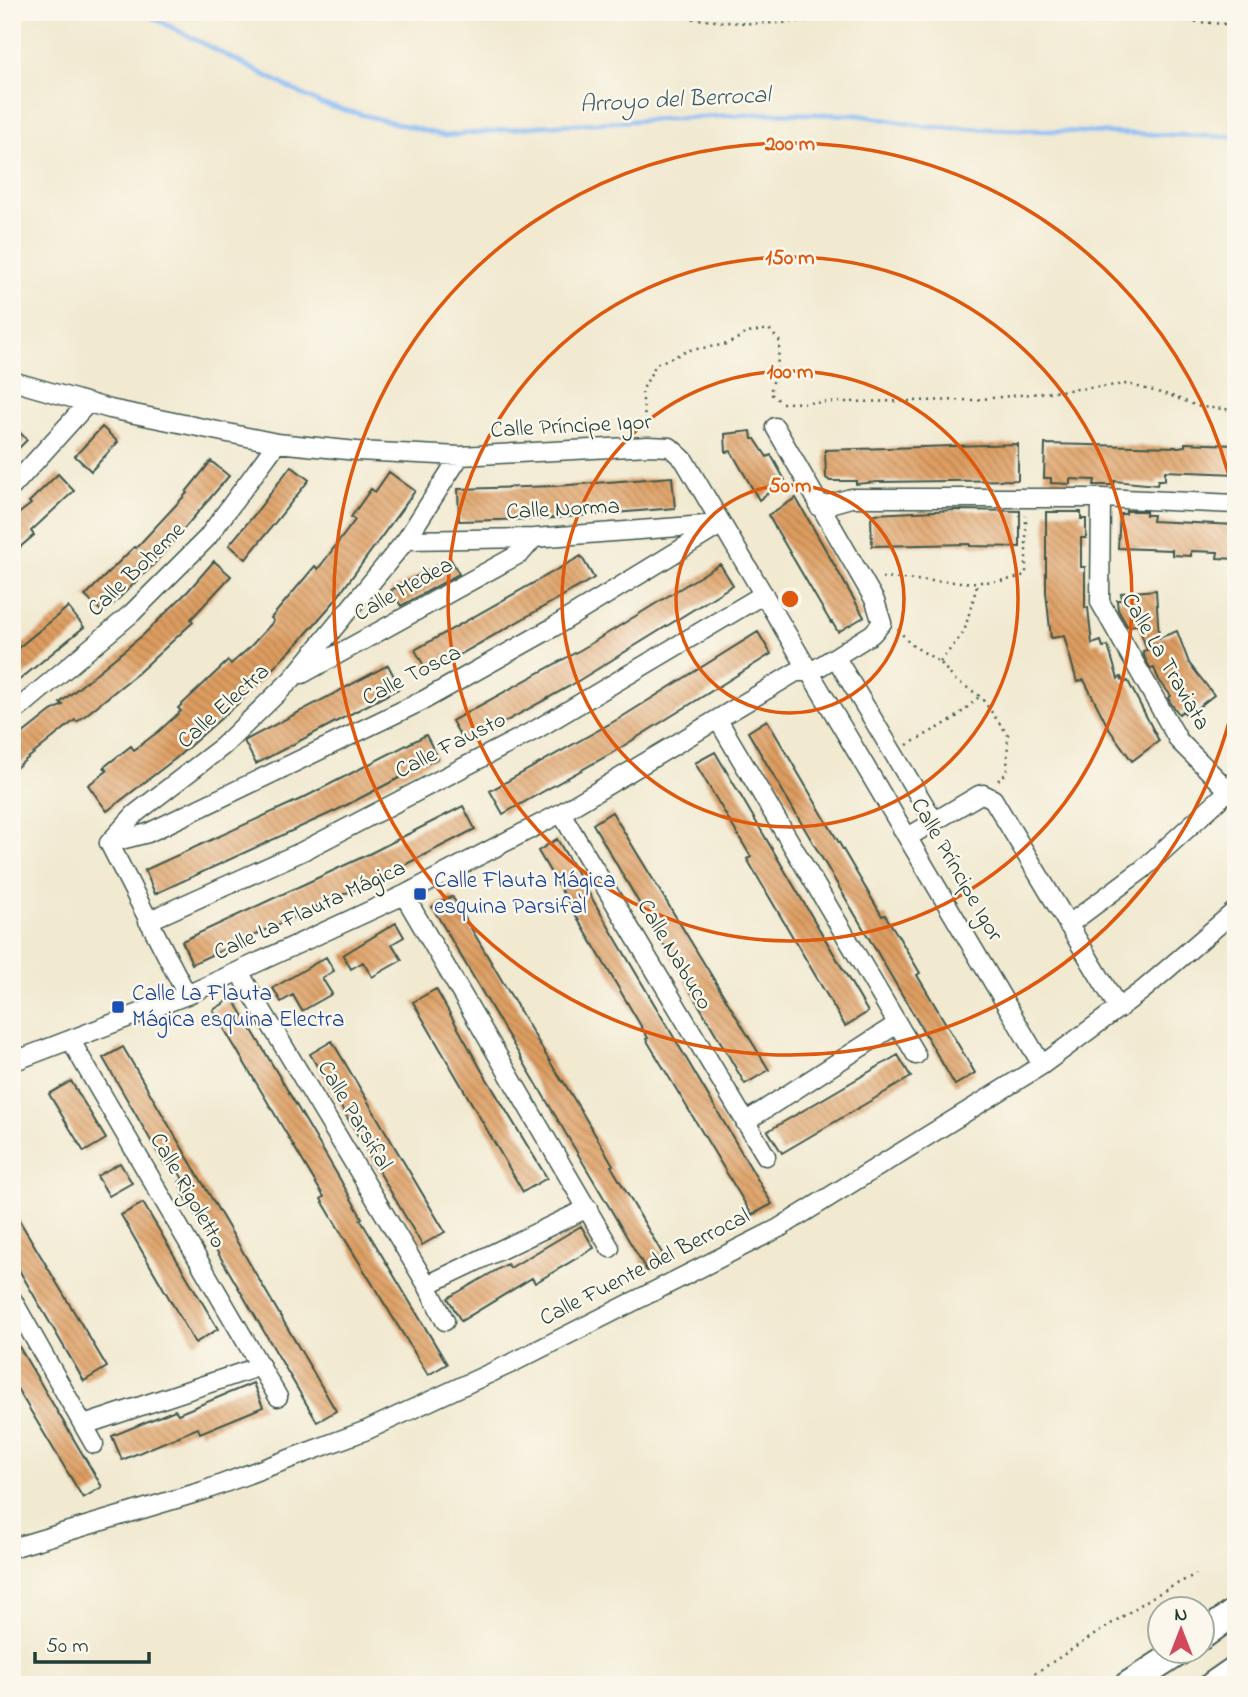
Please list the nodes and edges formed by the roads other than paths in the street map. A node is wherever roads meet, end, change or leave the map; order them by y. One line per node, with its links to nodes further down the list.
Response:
1 (12, 381): 2 (street, Calle Príncipe Igor)
2 (88, 403): 4 (street, Calle Príncipe Igor); 6 (street)
3 (775, 427): 9 (street)
4 (277, 443): 5 (street, Calle Príncipe Igor); 17 (street, Calle Boheme)
5 (460, 456): 10 (street, Calle Príncipe Igor); 12 (street, Calle Electra)
6 (12, 487)
7 (1101, 498): 8 (street); 9 (street); 19 (street, Calle La Traviata)
8 (1236, 504)
9 (819, 507): 14 (street)
10 (722, 524): 11 (street, Calle Norma); 13 (street, Calle Príncipe Igor); 23 (street, Calle Tosca)
11 (534, 538): 12 (street, Calle Norma); 16 (street, Calle Medea)
12 (406, 540): 16 (street, Calle Electra)
13 (764, 594): 15 (street, Calle Príncipe Igor); 26 (street, Calle Fausto)
14 (836, 657): 15 (street, Calle La Flauta Mágica); 21 (street, Calle Príncipe Igor)
15 (811, 672): 18 (street, Calle La Flauta Mágica); 22 (street, Calle Príncipe Igor)
16 (292, 679): 23 (street, Calle Electra)
17 (12, 714)
18 (719, 720): 20 (street, Calle La Flauta Mágica); 31 (street)
19 (1232, 788): 27 (street, Calle La Traviata)
20 (561, 813): 24 (street, Calle La Flauta Mágica); 36 (street, Calle Nabuco)
21 (934, 821): 22 (street); 27 (street)
22 (908, 837): 35 (street, Calle Príncipe Igor)
23 (109, 843): 26 (street)
24 (404, 895): 28 (street, Calle La Flauta Mágica); 38 (street)
25 (1236, 910): 30 (street, Calle Fuente del Berrocal)
26 (149, 921): 29 (street)
27 (1068, 925): 30 (street)
28 (239, 972): 29 (street, Calle La Flauta Mágica); 40 (street, Calle Parsifal)
29 (187, 995): 32 (street, Calle La Flauta Mágica)
30 (1119, 1009): 35 (street, Calle Fuente del Berrocal)
31 (897, 1024): 33 (street); 36 (street)
32 (71, 1041): 34 (street, Calle La Flauta Mágica); 43 (street, Calle Rigoletto)
33 (916, 1055)
34 (12, 1062)
35 (1042, 1065): 47 (street, Calle Fuente del Berrocal)
36 (746, 1122): 37 (street, Calle Nabuco)
37 (766, 1156)
38 (588, 1208): 39 (street); 40 (street)
39 (610, 1248)
40 (427, 1285): 42 (street, Calle Parsifal)
41 (12, 1299): 45 (street)
42 (445, 1321)
43 (261, 1366): 44 (street, Calle Rigoletto); 45 (street)
44 (278, 1397)
45 (84, 1425): 46 (street)
46 (94, 1444)
47 (12, 1548)
48 (1236, 1611): 49 (highway)
49 (1216, 1626)
50 (1156, 1666): 52 (highway)
51 (1236, 1669): 53 (highway)
52 (1128, 1685)
53 (1213, 1685)

